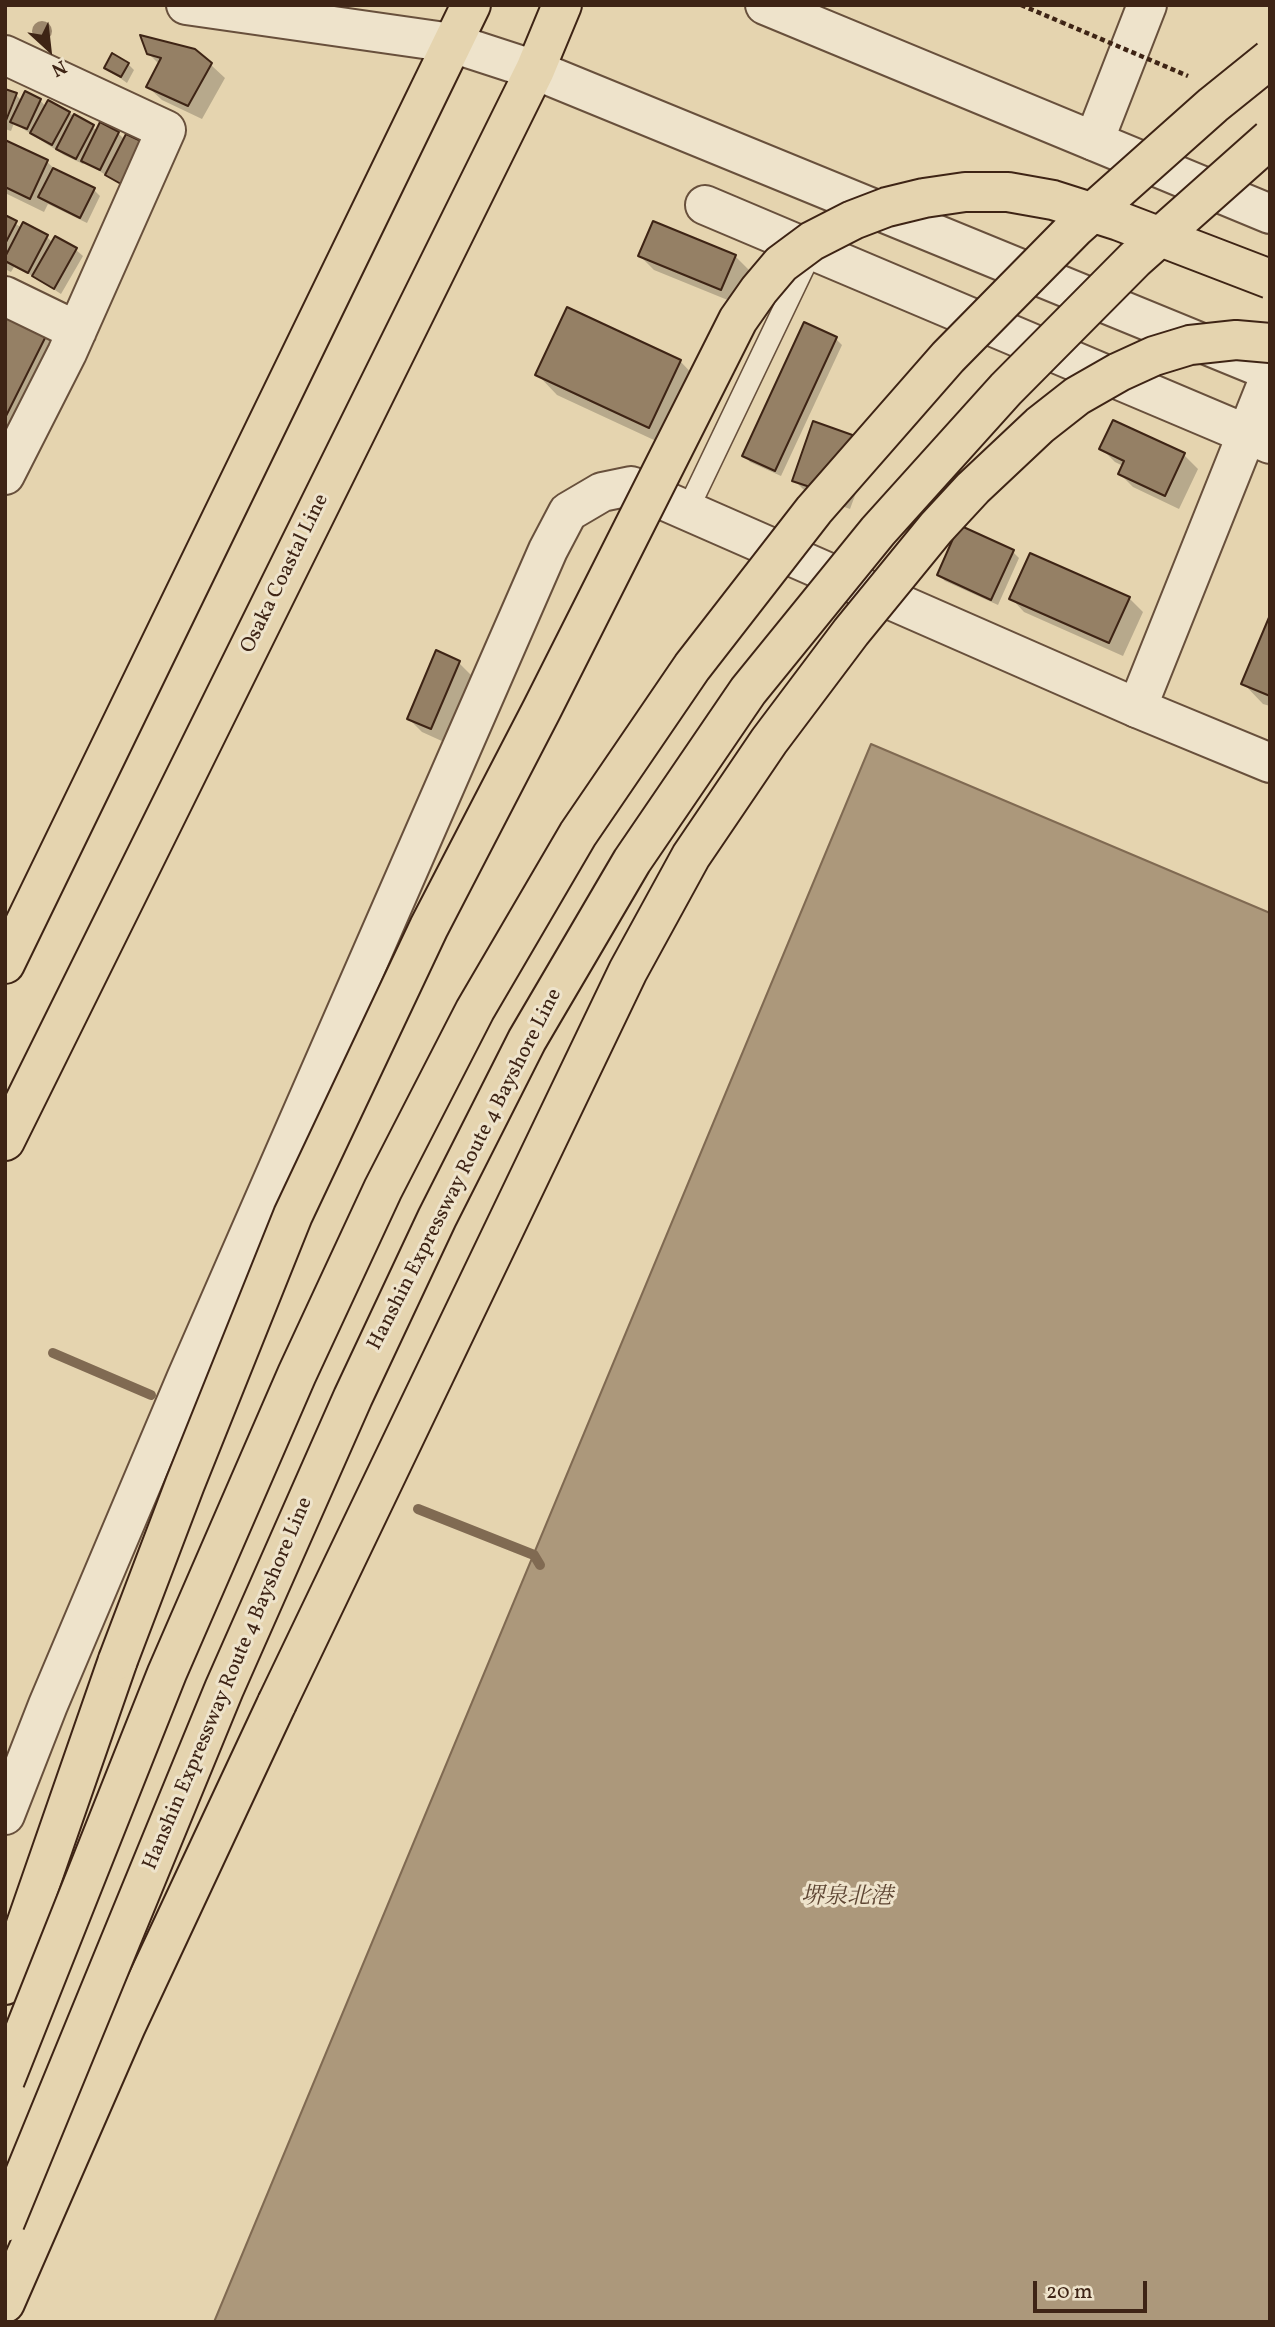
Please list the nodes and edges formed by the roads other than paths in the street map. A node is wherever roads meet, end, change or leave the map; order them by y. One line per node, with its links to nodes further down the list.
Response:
1 (187, 5): 6 (street)
2 (471, 5): 6 (main road)
3 (562, 5): 9 (main road, Osaka Coastal Line)
4 (765, 5): 11 (street)
5 (1147, 5): 11 (street)
6 (452, 43): 9 (street); 27 (main road)
7 (5, 55): 18 (street)
8 (1270, 60): 31 (main road, bridge)
9 (535, 69): 12 (street); 28 (main road, Osaka Coastal Line)
10 (1270, 139): 32 (main road, Hanshin Expressway Route 4 Bayshore Line, bridge)
11 (1094, 141): 14 (street)
12 (839, 193): 15 (lane); 20 (street)
13 (705, 205): 15 (street)
14 (1270, 214)
15 (812, 251): 22 (street); 24 (lane)
16 (1270, 279): 30 (main road, bridge)
17 (5, 296): 18 (street)
18 (77, 331): 23 (street)
19 (1270, 343): 33 (main road, bridge)
20 (1270, 371)
21 (1270, 376): 22 (street)
22 (1259, 439): 25 (street)
23 (5, 475)
24 (687, 510): 25 (street); 29 (street)
25 (1137, 708): 26 (street)
26 (1270, 763)
27 (5, 964)
28 (5, 1141)
29 (5, 1815)
30 (5, 1985)
31 (5, 2080)
32 (5, 2222)
33 (5, 2303)

